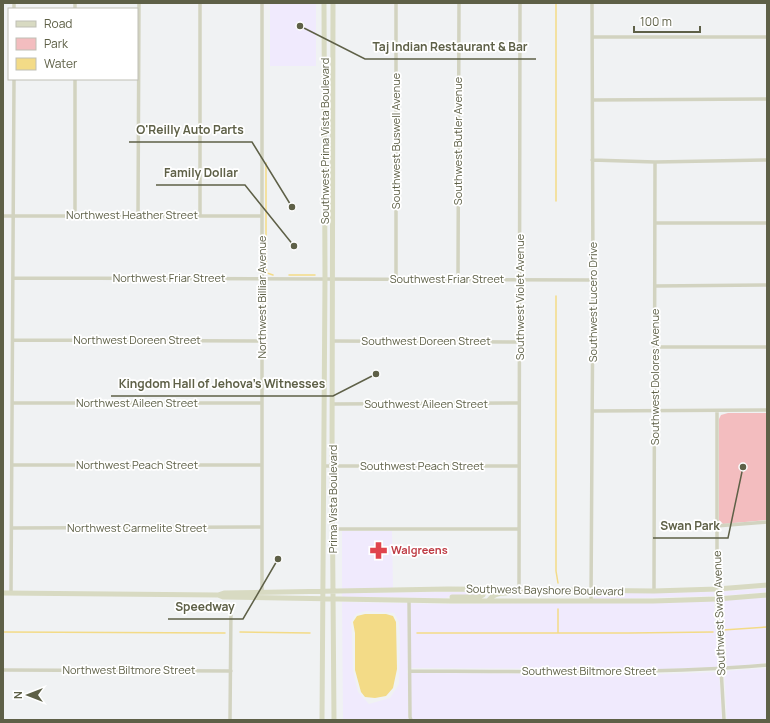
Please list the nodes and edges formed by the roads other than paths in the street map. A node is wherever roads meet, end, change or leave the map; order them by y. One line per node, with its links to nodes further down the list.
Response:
1 (139, 3): 22 (street)
2 (200, 3): 23 (street)
3 (262, 3): 24 (street, Northwest Billiar Avenue)
4 (324, 3): 28 (main road, Southwest Prima Vista Boulevard)
5 (333, 3): 29 (main road, Southwest Prima Vista Boulevard)
6 (396, 3): 31 (street, Southwest Buswell Avenue)
7 (459, 3): 32 (street, Southwest Butler Avenue)
8 (520, 3): 33 (street, Southwest Violet Avenue)
9 (592, 3): 10 (street, Southwest Lucero Drive)
10 (593, 37): 11 (street); 15 (street, Southwest Lucero Drive)
11 (767, 37)
12 (14, 80): 21 (street)
13 (75, 80): 19 (street)
14 (767, 99): 15 (street)
15 (593, 100): 16 (street, Southwest Lucero Drive)
16 (592, 160): 18 (street); 34 (street, Southwest Lucero Drive)
17 (767, 160): 18 (street)
18 (655, 162): 26 (street, Southwest Dolores Avenue)
19 (76, 215): 21 (street, Northwest Heather Street); 22 (street, Northwest Heather Street)
20 (3, 216): 21 (street, Northwest Heather Street)
21 (13, 216): 27 (street)
22 (138, 216): 23 (street, Northwest Heather Street)
23 (200, 216): 24 (street, Northwest Heather Street)
24 (262, 216): 30 (street, Northwest Billiar Avenue)
25 (767, 223): 26 (street)
26 (655, 224): 36 (street, Southwest Dolores Avenue)
27 (13, 278): 30 (street, Northwest Friar Street); 37 (street)
28 (325, 278): 29 (street, Southwest Friar Street); 30 (street, Northwest Friar Street); 53 (main road, Prima Vista Boulevard)
29 (333, 278): 31 (street, Southwest Friar Street); 39 (main road, Prima Vista Boulevard)
30 (262, 279): 38 (street, Northwest Billiar Avenue)
31 (396, 279): 32 (street, Southwest Friar Street)
32 (458, 279): 33 (street, Southwest Friar Street)
33 (520, 279): 34 (street, Southwest Friar Street); 40 (street, Southwest Violet Avenue)
34 (593, 280): 49 (street, Southwest Lucero Drive)
35 (767, 285): 36 (street)
36 (655, 286): 41 (street, Southwest Dolores Avenue)
37 (13, 340): 38 (street, Northwest Doreen Street); 43 (street)
38 (262, 341): 44 (street, Northwest Billiar Avenue)
39 (333, 341): 40 (street, Southwest Doreen Street); 46 (main road, Prima Vista Boulevard)
40 (519, 342): 45 (street, Southwest Violet Avenue)
41 (655, 347): 42 (street); 47 (street, Southwest Dolores Avenue)
42 (767, 347)
43 (13, 403): 44 (street, Northwest Aileen Street); 51 (street)
44 (262, 403): 52 (street, Northwest Billiar Avenue)
45 (519, 403): 46 (street, Southwest Aileen Street); 55 (street, Southwest Violet Avenue)
46 (333, 404): 54 (main road, Prima Vista Boulevard)
47 (655, 410): 49 (street); 50 (street); 71 (street, Southwest Dolores Avenue)
48 (767, 410): 50 (street)
49 (593, 411): 70 (street, Southwest Lucero Drive)
50 (717, 411): 57 (street, Southwest Swan Avenue)
51 (12, 465): 52 (street, Northwest Peach Street); 59 (street)
52 (262, 465): 58 (street, Northwest Billiar Avenue)
53 (324, 466): 54 (street, Southwest Peach Street); 68 (main road, Prima Vista Boulevard)
54 (332, 466): 55 (street, Southwest Peach Street); 60 (main road, Prima Vista Boulevard)
55 (519, 466): 61 (street, Southwest Violet Avenue)
56 (767, 522): 57 (street)
57 (716, 526): 63 (street, Southwest Swan Avenue)
58 (261, 527): 59 (street, Northwest Carmelite Street); 67 (street, Northwest Billiar Avenue)
59 (12, 528): 73 (street)
60 (333, 529): 61 (street); 69 (main road, Prima Vista Boulevard)
61 (519, 529): 65 (street, Southwest Violet Avenue)
62 (767, 585): 63 (main road, Southwest Bayshore Boulevard)
63 (716, 589): 71 (main road, Southwest Bayshore Boulevard); 78 (street, Southwest Swan Avenue)
64 (485, 590): 65 (main road, Southwest Bayshore Boulevard); 69 (main road, Southwest Bayshore Boulevard); 80 (main road)
65 (519, 590): 66 (main road, Southwest Bayshore Boulevard)
66 (530, 590): 70 (main road, Southwest Bayshore Boulevard); 81 (main road)
67 (262, 591): 68 (main road, Southwest Bayshore Boulevard); 74 (main road, Southwest Bayshore Boulevard)
68 (322, 591): 69 (main road, Southwest Bayshore Boulevard); 76 (main road, Prima Vista Boulevard)
69 (333, 591): 77 (main road, Prima Vista Boulevard)
70 (592, 591): 71 (main road, Southwest Bayshore Boulevard); 82 (street, Southwest Lucero Drive)
71 (654, 591)
72 (3, 593): 73 (main road)
73 (11, 593): 74 (main road)
74 (218, 595): 76 (main road, Southwest Bayshore Boulevard)
75 (767, 595): 78 (main road, Southwest Bayshore Boulevard)
76 (322, 598): 77 (main road, Southwest Bayshore Boulevard); 90 (main road, Prima Vista Boulevard)
77 (333, 599): 79 (main road, Southwest Bayshore Boulevard); 91 (main road, Prima Vista Boulevard)
78 (717, 599): 82 (main road, Southwest Bayshore Boulevard); 85 (street, Southwest Swan Avenue)
79 (409, 600): 80 (main road, Southwest Bayshore Boulevard); 88 (street)
80 (446, 600): 81 (main road, Southwest Bayshore Boulevard)
81 (489, 600): 82 (main road, Southwest Bayshore Boulevard)
82 (592, 601)
83 (231, 606): 87 (street)
84 (767, 665): 85 (street, Southwest Biltmore Street)
85 (721, 669): 88 (street, Southwest Biltmore Street); 93 (street, Southwest Swan Avenue)
86 (3, 670): 87 (street, Northwest Biltmore Street)
87 (231, 671): 89 (street)
88 (410, 671): 92 (street)
89 (230, 720)
90 (322, 720)
91 (334, 720)
92 (411, 720)
93 (724, 720)

